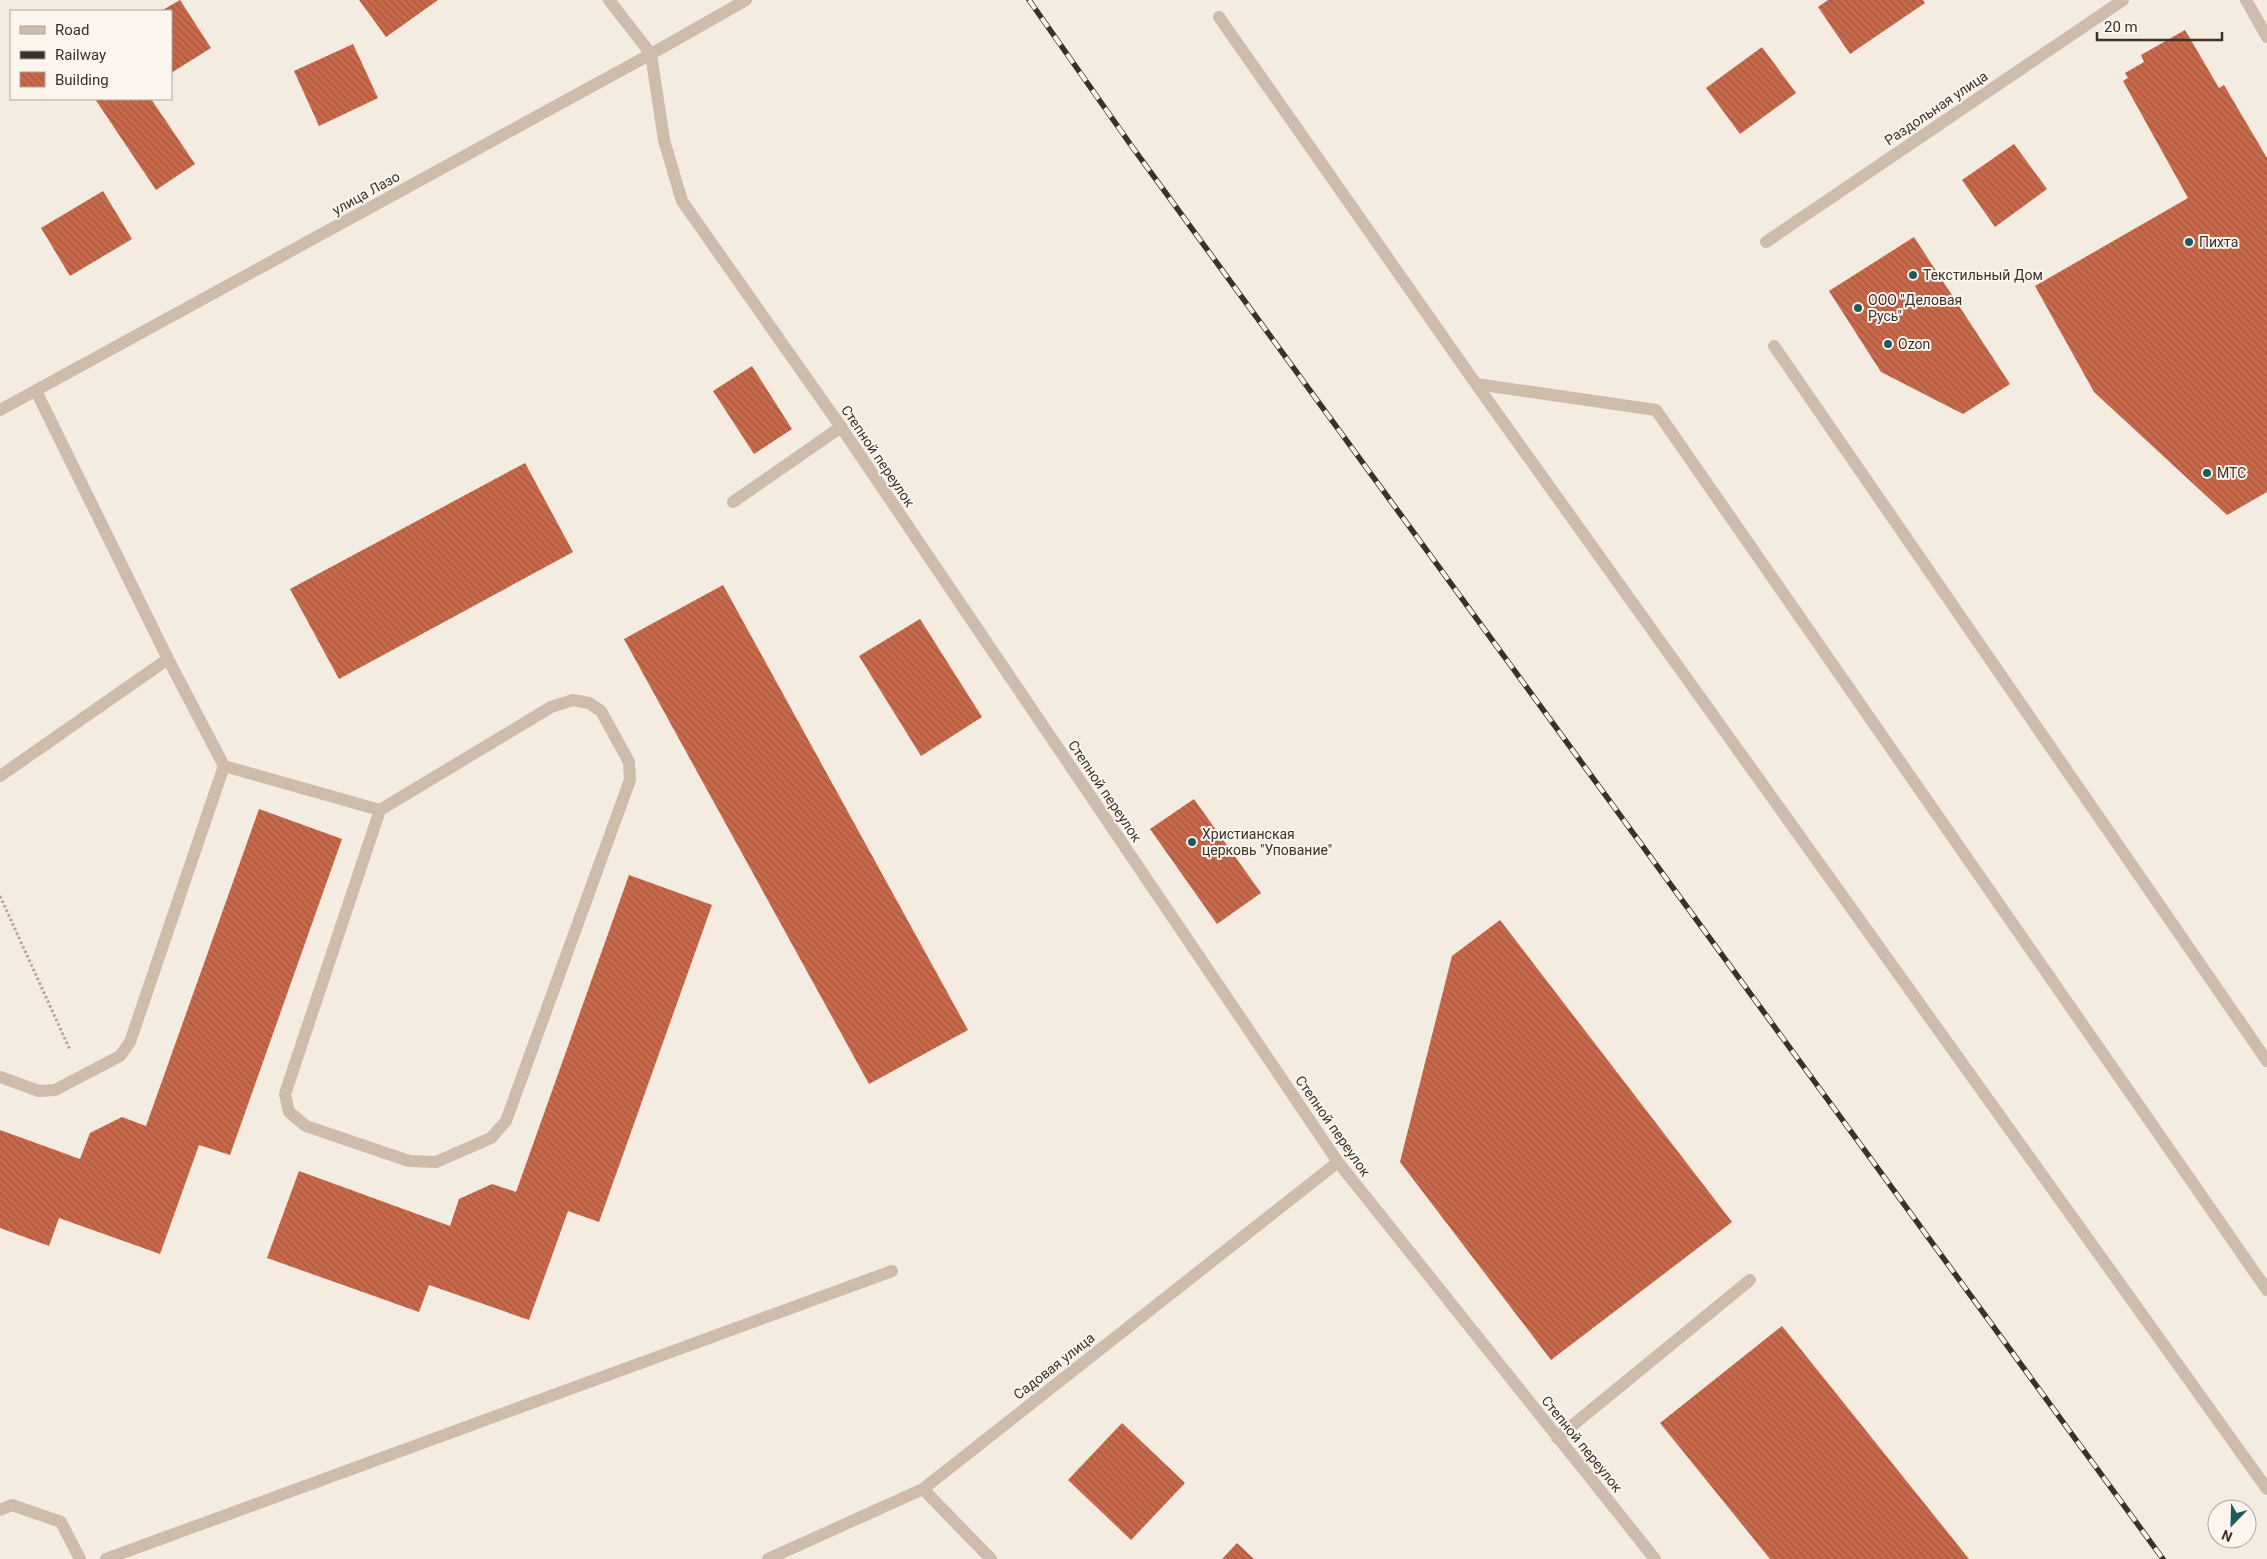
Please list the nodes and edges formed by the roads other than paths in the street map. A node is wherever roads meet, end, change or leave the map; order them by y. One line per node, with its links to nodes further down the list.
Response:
1 (609, 0): 7 (street, Степной переулок)
2 (746, 0): 7 (street, улица Лазо)
3 (2123, 0): 8 (street, Раздольная улица)
4 (2246, 0): 6 (street)
5 (1219, 17): 10 (street)
6 (2267, 37)
7 (651, 54): 11 (street, улица Лазо); 13 (street, Степной переулок)
8 (1766, 242)
9 (1774, 346): 19 (street)
10 (1476, 384): 24 (street); 27 (street)
11 (36, 390): 12 (street, улица Лазо); 15 (street)
12 (0, 410)
13 (841, 427): 14 (street); 21 (street, Степной переулок)
14 (733, 502)
15 (168, 659): 16 (street); 17 (street)
16 (224, 766): 18 (street); 20 (street)
17 (0, 776)
18 (380, 810): 18 (street)
19 (2267, 1061)
20 (0, 1077)
21 (1338, 1162): 25 (street, Степной переулок); 26 (street, Садовая улица)
22 (892, 1271): 30 (street)
23 (1750, 1280): 25 (street)
24 (2267, 1290)
25 (1557, 1438): 33 (street, Степной переулок)
26 (923, 1489): 31 (street, Садовая улица); 32 (street)
27 (2267, 1489)
28 (0, 1510): 29 (street)
29 (80, 1559)
30 (106, 1559)
31 (768, 1559)
32 (991, 1559)
33 (1655, 1559)

